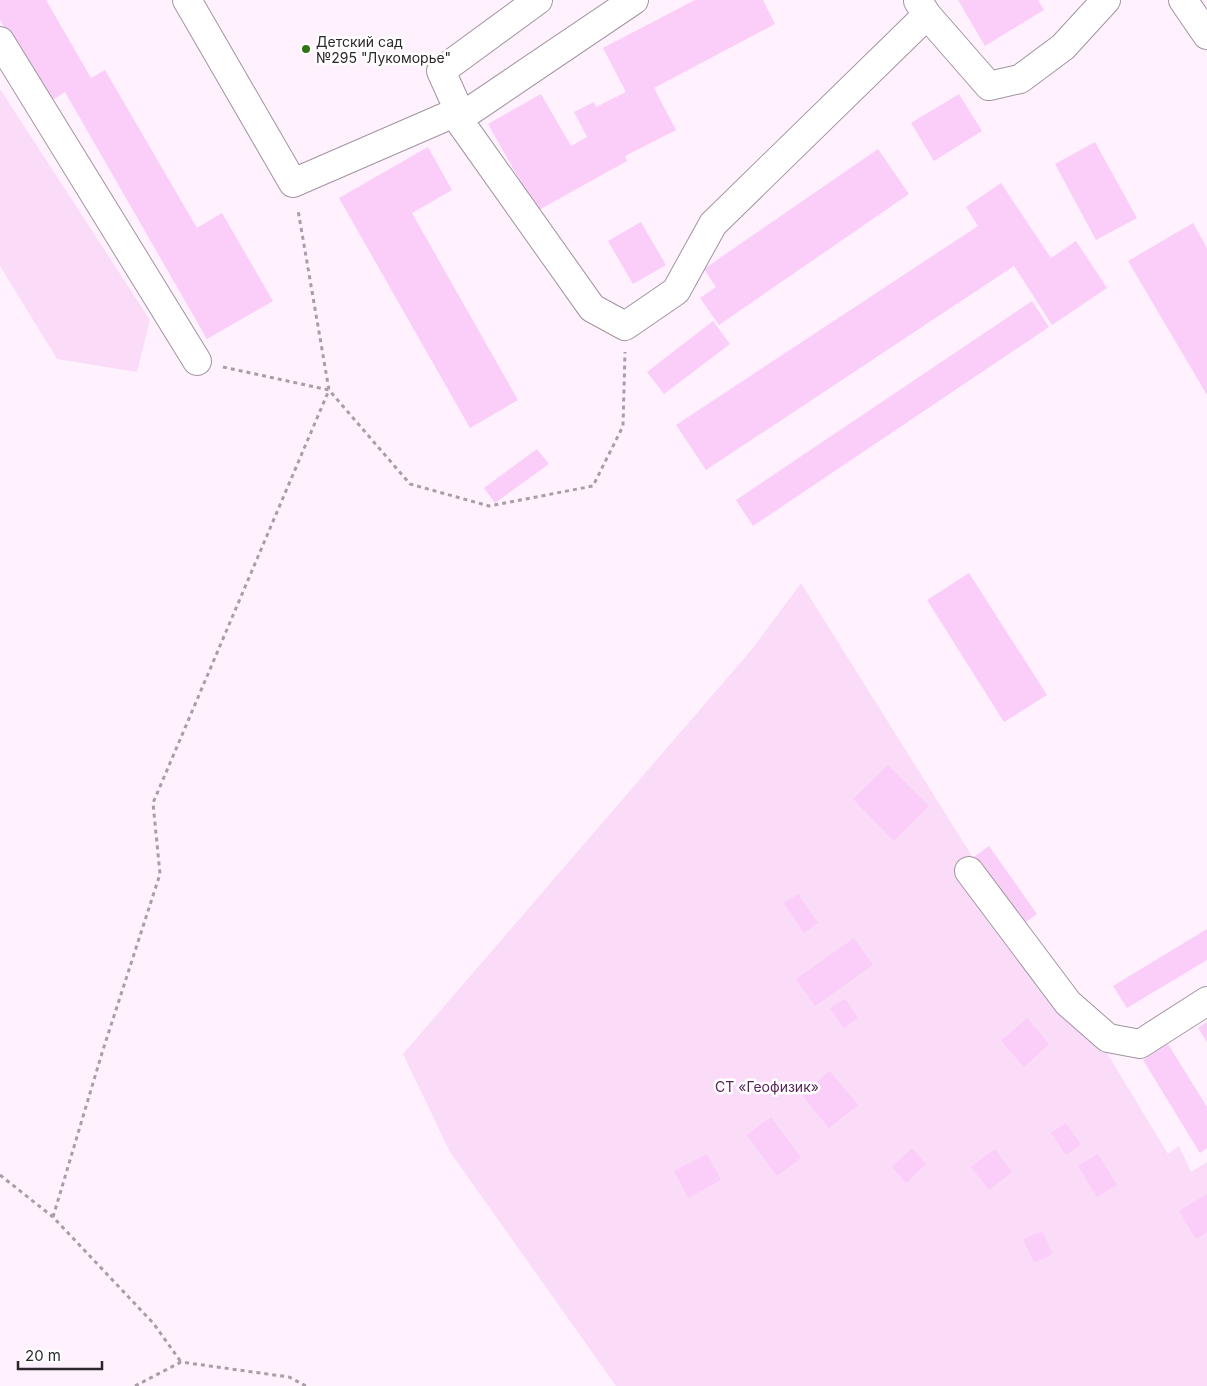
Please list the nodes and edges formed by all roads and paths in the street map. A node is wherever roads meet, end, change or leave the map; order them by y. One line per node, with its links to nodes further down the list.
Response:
1 (187, 0): 10 (main road)
2 (538, 0): 9 (main road)
3 (634, 0): 9 (main road)
4 (1106, 0): 6 (main road)
5 (1183, 0): 7 (main road)
6 (922, 8): 11 (main road)
7 (1207, 35)
8 (0, 41): 12 (main road)
9 (459, 115): 10 (main road); 11 (main road)
10 (293, 184): 13 (path)
11 (626, 326): 13 (path)
12 (197, 362): 13 (path)
13 (329, 390): 17 (path)
14 (969, 871): 15 (main road)
15 (1207, 1001)
16 (0, 1175): 17 (path)
17 (52, 1216): 18 (path)
18 (181, 1362): 19 (path); 20 (path)
19 (135, 1386)
20 (306, 1386)

